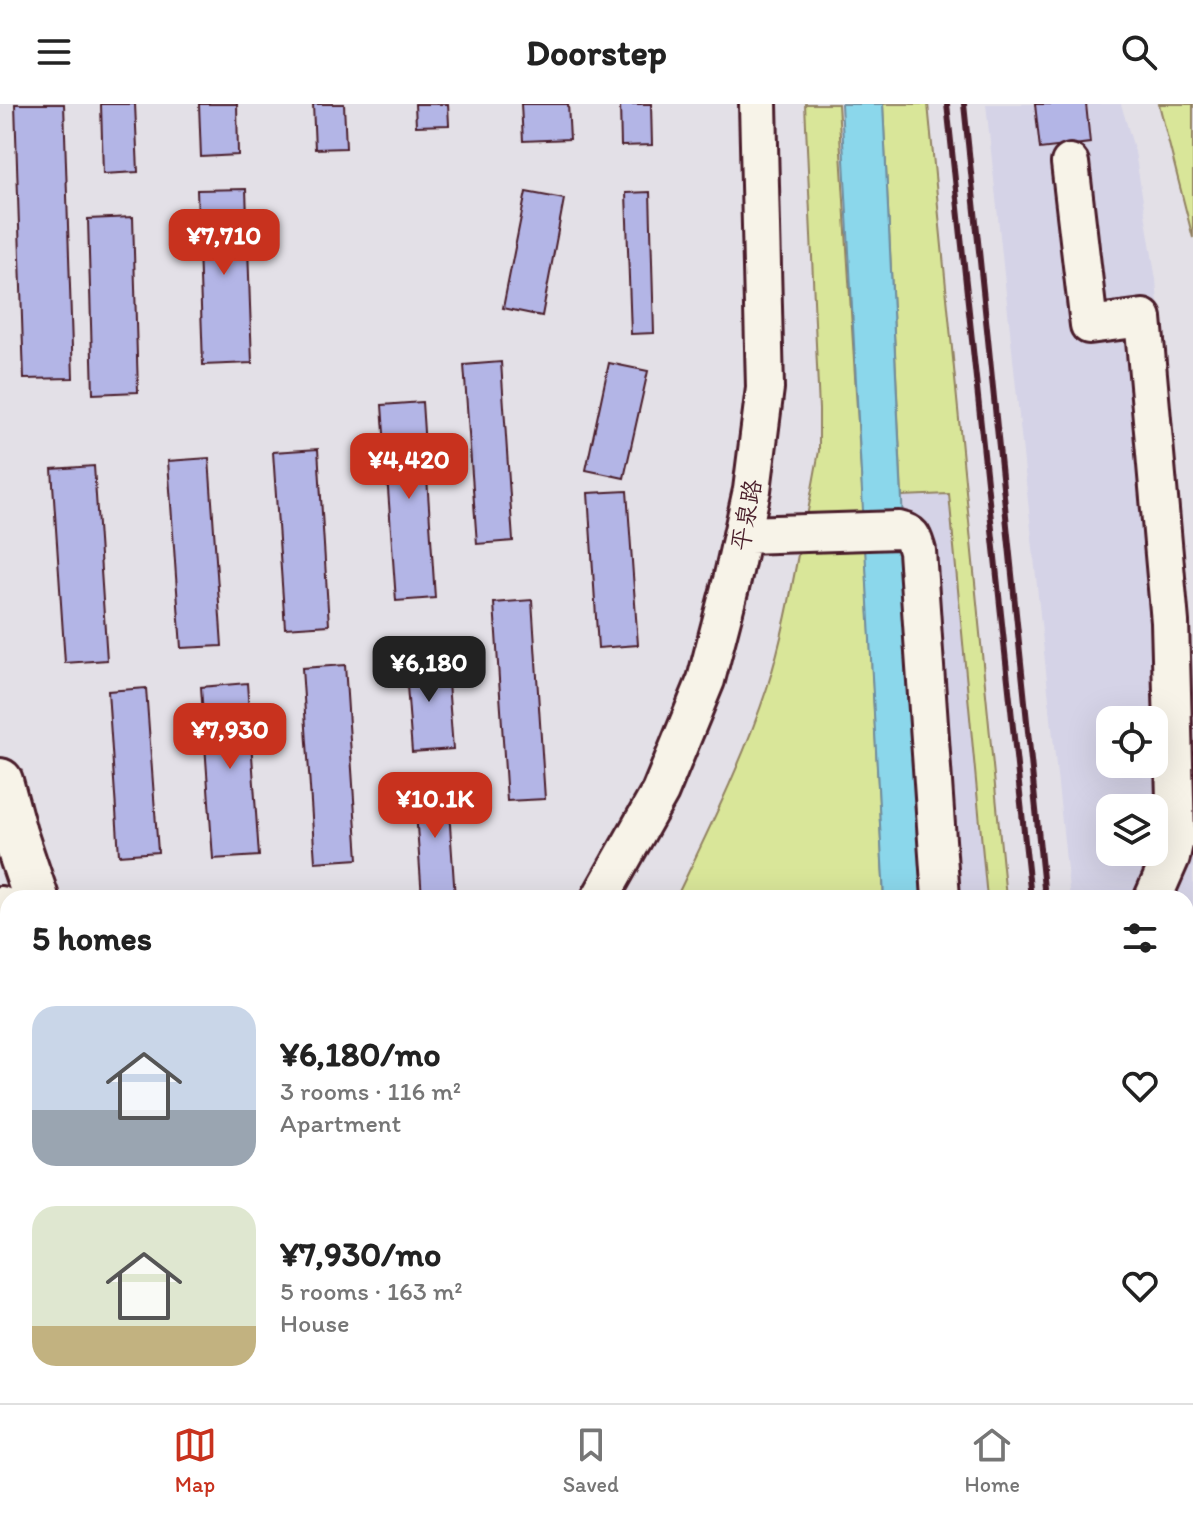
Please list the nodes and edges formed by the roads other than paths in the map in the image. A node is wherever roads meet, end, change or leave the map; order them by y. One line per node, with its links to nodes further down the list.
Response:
1 (758, 104): 3 (street, 平泉路)
2 (1070, 163): 8 (street)
3 (742, 535): 6 (street, 平泉路); 7 (street)
4 (0, 781): 5 (main road)
5 (33, 890)
6 (605, 890)
7 (940, 890)
8 (1157, 890)

